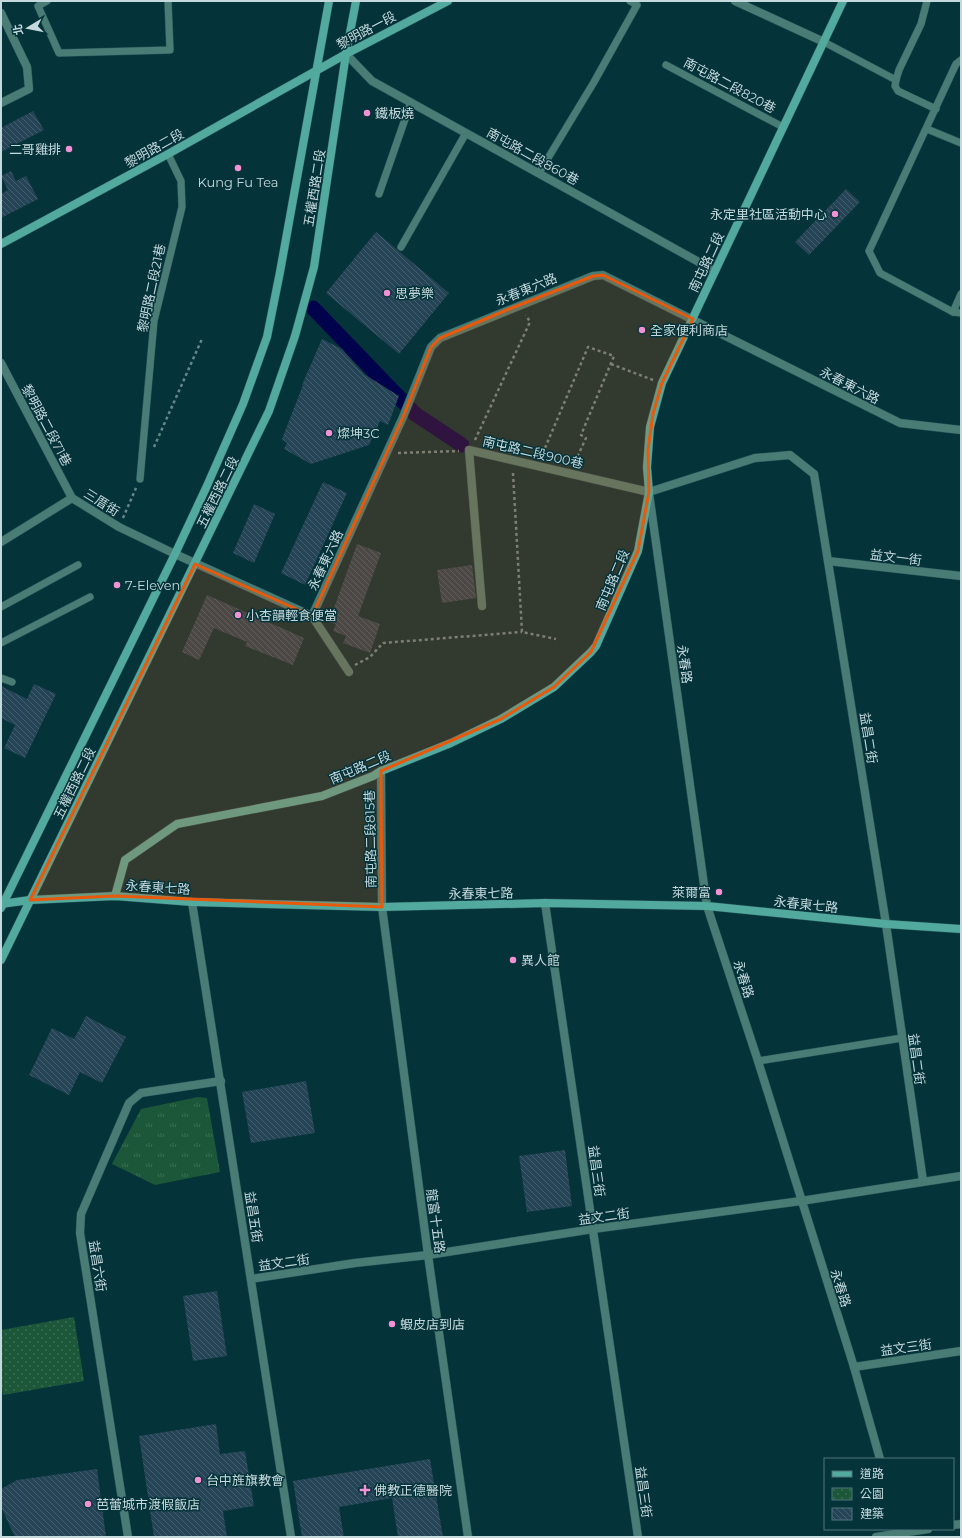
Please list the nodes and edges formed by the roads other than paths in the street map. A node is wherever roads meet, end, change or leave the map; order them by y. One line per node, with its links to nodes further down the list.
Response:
1 (46, 1): 2 (lane)
2 (168, 1)
3 (329, 1): 15 (main road, 五權西路二段)
4 (356, 1): 12 (main road, 五權西路二段)
5 (448, 1): 12 (main road, 黎明路一段)
6 (630, 1): 25 (lane)
7 (735, 1): 11 (street)
8 (843, 1): 11 (main road, 南屯路二段)
9 (927, 1): 16 (lane)
10 (1, 13): 18 (street)
11 (824, 42): 16 (lane); 20 (main road, 南屯路二段)
12 (346, 54): 15 (main road, 黎明路一段); 17 (street, 南屯路二段860巷); 42 (main road, 五權西路二段)
13 (961, 60): 19 (lane)
14 (666, 65): 20 (lane, 南屯路二段820巷)
15 (316, 71): 24 (main road, 黎明路二段); 40 (main road, 五權西路二段)
16 (896, 80): 19 (lane)
17 (411, 102): 22 (street, 南屯路二段860巷); 26 (lane)
18 (1, 103)
19 (936, 110): 21 (lane)
20 (783, 127): 29 (main road, 南屯路二段)
21 (927, 129): 23 (lane); 31 (lane)
22 (466, 132): 25 (street, 南屯路二段860巷); 28 (lane)
23 (961, 143)
24 (168, 154): 27 (main road, 黎明路二段); 36 (lane, 黎明路二段21巷)
25 (539, 173): 29 (street, 南屯路二段860巷)
26 (379, 194)
27 (1, 244)
28 (401, 247)
29 (715, 271): 33 (main road, 南屯路二段)
30 (961, 294): 31 (lane)
31 (953, 312): 32 (lane)
32 (961, 313)
33 (692, 319): 35 (street, 永春東六路); 37 (main road, 南屯路二段); 48 (street, 永春東六路)
34 (1, 362): 38 (street, 黎明路二段71巷)
35 (961, 430)
36 (140, 479)
37 (649, 492): 41 (street, 益昌二街); 46 (street, 南屯路二段900巷); 53 (main road, 南屯路二段); 59 (street, 永春路)
38 (72, 498): 39 (street, 三厝街); 40 (street, 三厝街)
39 (1, 542)
40 (175, 554): 42 (street, 三厝街); 58 (main road, 五權西路二段)
41 (828, 561): 44 (street, 益文一街); 61 (street, 益昌二街)
42 (195, 564): 48 (street, 三厝街); 55 (main road, 五權西路二段)
43 (78, 565): 47 (lane)
44 (961, 576)
45 (90, 597): 49 (lane)
46 (482, 606)
47 (1, 607)
48 (312, 616): 50 (street)
49 (1, 643)
50 (348, 670)
51 (1, 678): 52 (lane)
52 (12, 682)
53 (381, 771): 54 (main road, 南屯路二段); 60 (street, 南屯路二段815巷)
54 (115, 896): 55 (main road, 永春東七路); 56 (main road, 永春東七路)
55 (30, 900): 58 (main road, 永春東七路); 63 (main road, 五權西路二段)
56 (192, 902): 60 (main road, 永春東七路); 66 (street, 益昌五街)
57 (546, 903): 59 (main road, 永春東七路); 60 (main road, 永春東七路); 70 (street, 益昌三街)
58 (2, 905)
59 (707, 906): 61 (main road, 永春東七路); 65 (street, 永春路)
60 (382, 907): 71 (street, 龍富十五路)
61 (886, 924): 62 (main road, 永春東七路); 64 (street, 益昌二街)
62 (961, 929)
63 (1, 960)
64 (902, 1038): 65 (lane); 68 (street, 益昌二街)
65 (758, 1061): 69 (street, 永春路)
66 (221, 1081): 72 (street, 益昌五街); 78 (street, 益昌六街)
67 (961, 1176): 68 (street, 益文二街)
68 (923, 1181): 69 (street, 益文二街)
69 (801, 1201): 70 (street, 益文二街); 74 (street, 永春路)
70 (593, 1229): 71 (street, 益文二街); 81 (street, 益昌三街)
71 (428, 1255): 72 (street, 益文二街); 80 (street, 龍富十五路)
72 (251, 1279): 79 (street, 益昌五街)
73 (961, 1351): 74 (street, 益文三街)
74 (854, 1367): 75 (street, 永春路)
75 (880, 1458)
76 (922, 1530): 77 (street)
77 (902, 1533): 82 (street)
78 (128, 1537)
79 (291, 1537)
80 (468, 1537)
81 (638, 1537)
82 (876, 1537)

